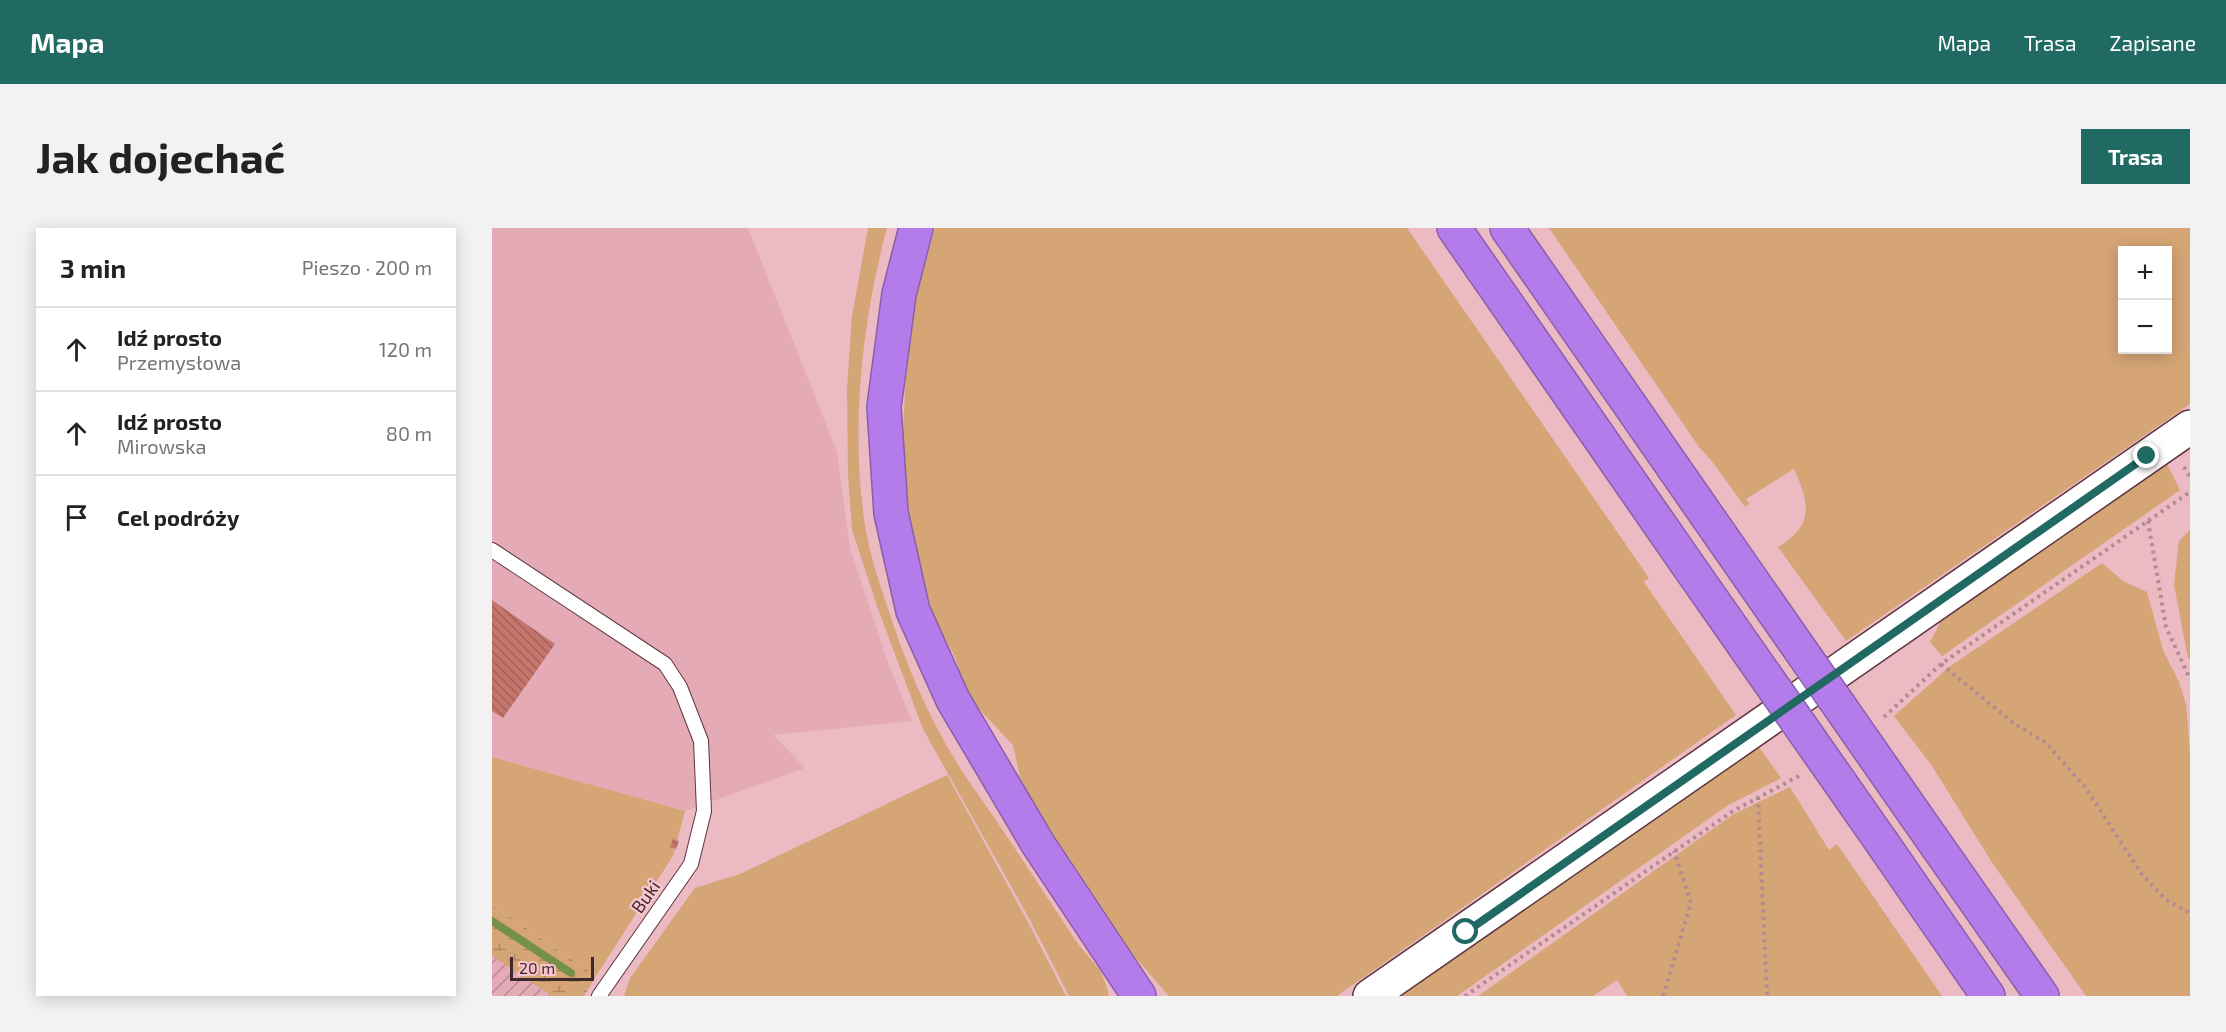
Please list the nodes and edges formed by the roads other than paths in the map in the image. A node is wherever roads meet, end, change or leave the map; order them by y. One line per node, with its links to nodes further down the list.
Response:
1 (916, 228): 7 (highway)
2 (1454, 228): 9 (highway, bridge)
3 (1507, 228): 10 (highway, bridge)
4 (2190, 427): 8 (main road)
5 (492, 550): 6 (lane, Buki)
6 (599, 996)
7 (1139, 996)
8 (1370, 996)
9 (1988, 996)
10 (2042, 996)

